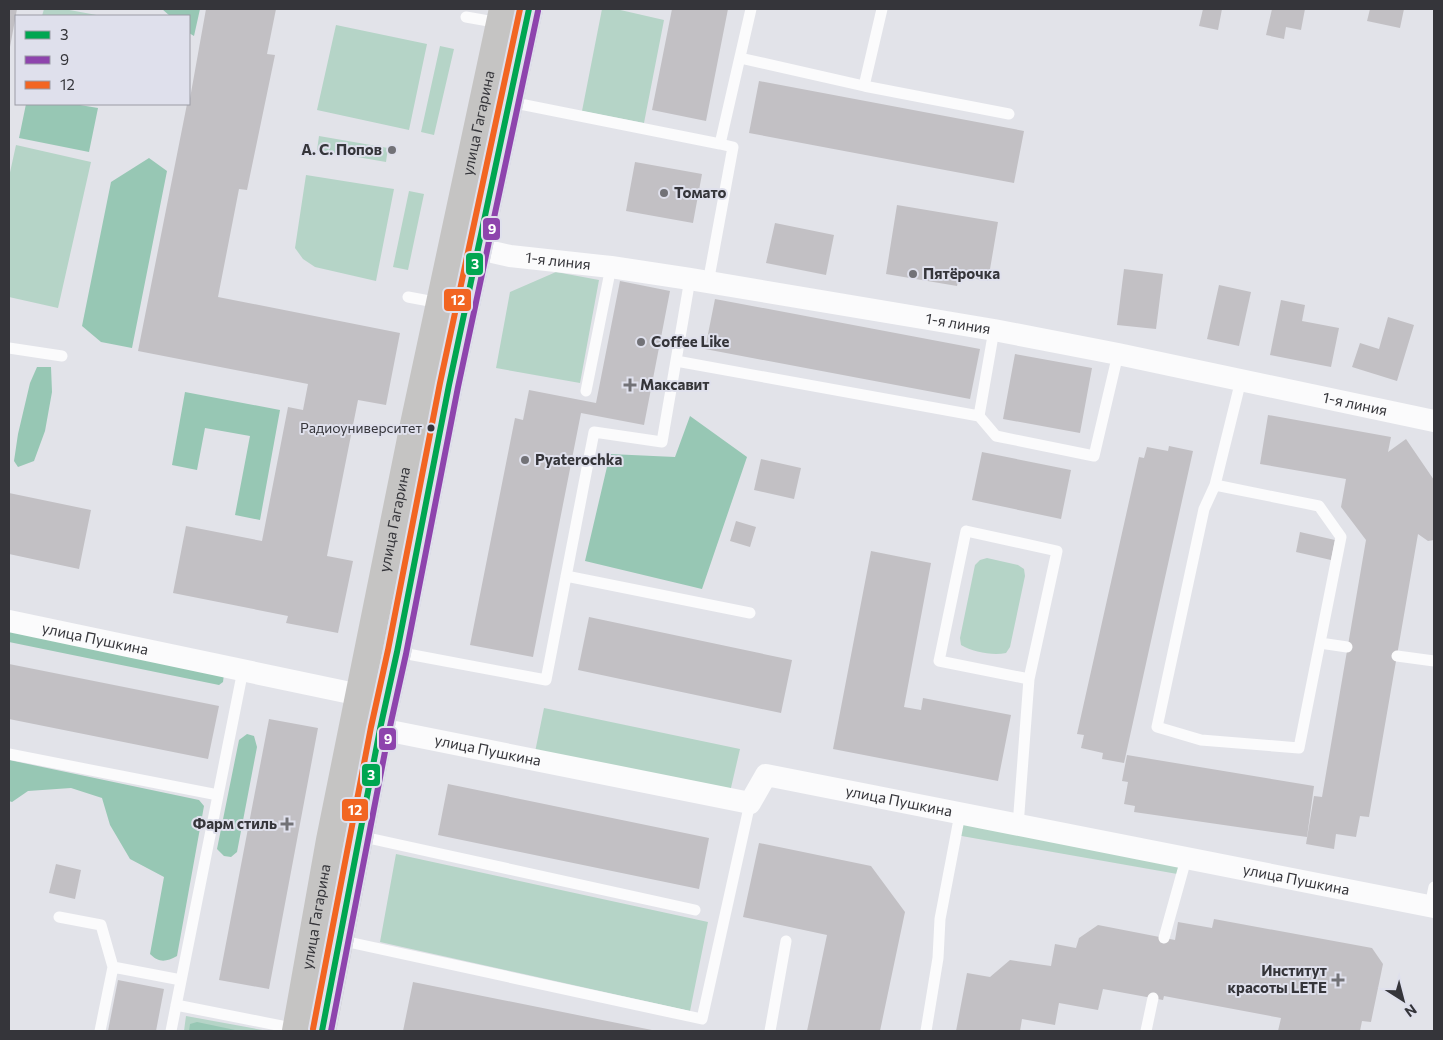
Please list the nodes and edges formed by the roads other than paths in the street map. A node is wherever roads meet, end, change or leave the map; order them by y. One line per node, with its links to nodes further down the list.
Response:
1 (530, 9): 8 (main road, улица Гагарина)
2 (751, 9): 6 (lane)
3 (882, 9): 7 (lane)
4 (501, 16): 5 (lane); 15 (main road, улица Гагарина)
5 (466, 17)
6 (740, 58): 7 (lane); 10 (lane)
7 (864, 86): 9 (lane)
8 (510, 102): 10 (lane); 11 (main road, улица Гагарина)
9 (1009, 114)
10 (720, 144): 13 (lane)
11 (479, 250): 12 (street, 1-я линия); 31 (main road, улица Гагарина)
12 (611, 267): 13 (street, 1-я линия); 22 (lane)
13 (699, 281): 16 (street, 1-я линия); 20 (lane)
14 (408, 297): 15 (lane)
15 (440, 303): 36 (main road, улица Гагарина)
16 (994, 330): 18 (street, 1-я линия); 23 (lane)
17 (9, 348): 19 (lane)
18 (1118, 354): 21 (street, 1-я линия); 23 (lane)
19 (62, 356)
20 (676, 361): 23 (lane); 26 (lane)
21 (1241, 380): 24 (street, 1-я линия); 25 (lane)
22 (586, 391)
23 (979, 416)
24 (1434, 421)
25 (1215, 485): 29 (lane); 29 (lane)
26 (566, 576): 27 (lane); 31 (lane)
27 (750, 613)
28 (9, 621): 34 (street, улица Пушкина)
29 (1320, 643): 30 (lane)
30 (1347, 647)
31 (398, 652): 37 (main road, улица Гагарина)
32 (1397, 656): 33 (lane)
33 (1434, 661)
34 (243, 670): 36 (street, улица Пушкина); 40 (lane)
35 (1030, 679): 35 (lane); 43 (lane)
36 (360, 695): 37 (main road, улица Пушкина); 57 (main road, улица Гагарина)
37 (386, 701): 38 (main road, улица Гагарина)
38 (380, 729): 41 (street, улица Пушкина); 44 (main road, улица Гагарина)
39 (9, 754): 40 (lane)
40 (218, 795): 53 (lane)
41 (750, 803): 42 (street, улица Пушкина); 56 (lane)
42 (960, 814): 43 (street, улица Пушкина); 62 (lane)
43 (1018, 826): 45 (street, улица Пушкина)
44 (359, 836): 47 (lane); 50 (main road, улица Гагарина)
45 (1186, 859): 46 (street, улица Пушкина); 49 (lane)
46 (1433, 900)
47 (695, 910)
48 (58, 917): 52 (lane)
49 (1164, 938)
50 (339, 940): 56 (lane); 57 (main road, улица Гагарина)
51 (786, 941): 61 (lane)
52 (113, 967): 53 (lane); 58 (lane)
53 (181, 980): 55 (lane)
54 (1153, 998): 63 (lane)
55 (176, 1004): 57 (lane); 59 (lane)
56 (702, 1019): 60 (lane)
57 (305, 1030)
58 (100, 1031)
59 (171, 1031)
60 (700, 1031)
61 (770, 1031)
62 (926, 1031)
63 (1146, 1031)

